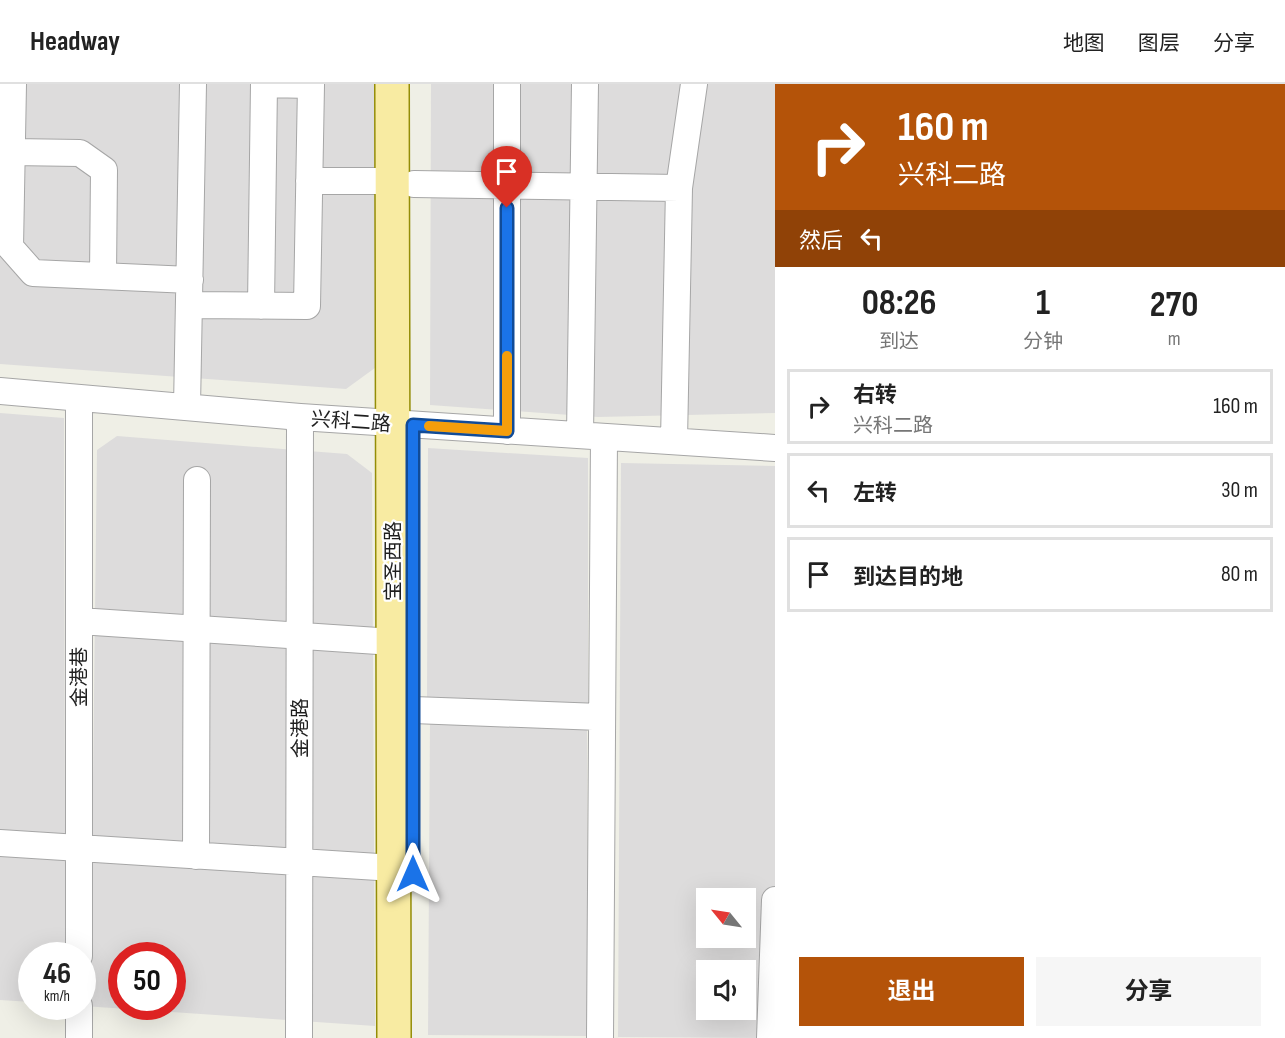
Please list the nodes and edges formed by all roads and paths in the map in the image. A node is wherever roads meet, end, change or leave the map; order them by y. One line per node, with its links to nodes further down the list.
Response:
1 (13, 84): 8 (street)
2 (193, 84): 15 (street)
3 (392, 84): 10 (main road, 宝圣西路)
4 (414, 84): 10 (main road, 宝圣西路)
5 (507, 84): 11 (street)
6 (585, 84): 12 (street)
7 (694, 84): 13 (street)
8 (12, 152): 14 (street); 14 (street)
9 (309, 181): 10 (street); 16 (street); 16 (street)
10 (403, 183): 11 (street); 21 (main road, 宝圣西路)
11 (508, 186): 12 (street); 22 (street)
12 (583, 187): 13 (street); 23 (street)
13 (679, 188): 24 (street)
14 (103, 276): 15 (street)
15 (190, 293): 16 (street); 19 (street)
16 (261, 306)
17 (0, 391): 18 (street, 兴科二路)
18 (79, 398): 19 (street, 兴科二路); 27 (street, 金港巷)
19 (188, 408): 20 (street, 兴科二路)
20 (300, 417): 21 (street, 兴科二路); 29 (street, 金港路)
21 (403, 425): 22 (street, 兴科二路); 30 (main road, 宝圣西路); 31 (main road, 宝圣西路)
22 (507, 431): 23 (street, 兴科二路)
23 (592, 436): 24 (street, 兴科二路); 32 (street)
24 (674, 441): 25 (street, 兴科二路)
25 (775, 448)
26 (196, 480): 28 (street)
27 (79, 621): 28 (street); 34 (street, 金港巷)
28 (196, 629): 29 (street); 35 (street)
29 (300, 636): 30 (street); 36 (street, 金港路)
30 (393, 642): 37 (main road, 宝圣西路)
31 (413, 710): 32 (street); 44 (main road, 宝圣西路)
32 (600, 717): 45 (street)
33 (0, 843): 34 (street)
34 (79, 848): 35 (street); 39 (street, 金港巷)
35 (196, 856): 36 (street)
36 (299, 862): 37 (street); 42 (street, 金港路)
37 (394, 868): 43 (main road, 宝圣西路)
38 (775, 900): 46 (street)
39 (79, 942)
40 (79, 1020): 41 (street)
41 (79, 1038)
42 (299, 1038)
43 (394, 1038)
44 (412, 1038)
45 (600, 1038)
46 (770, 1038)

